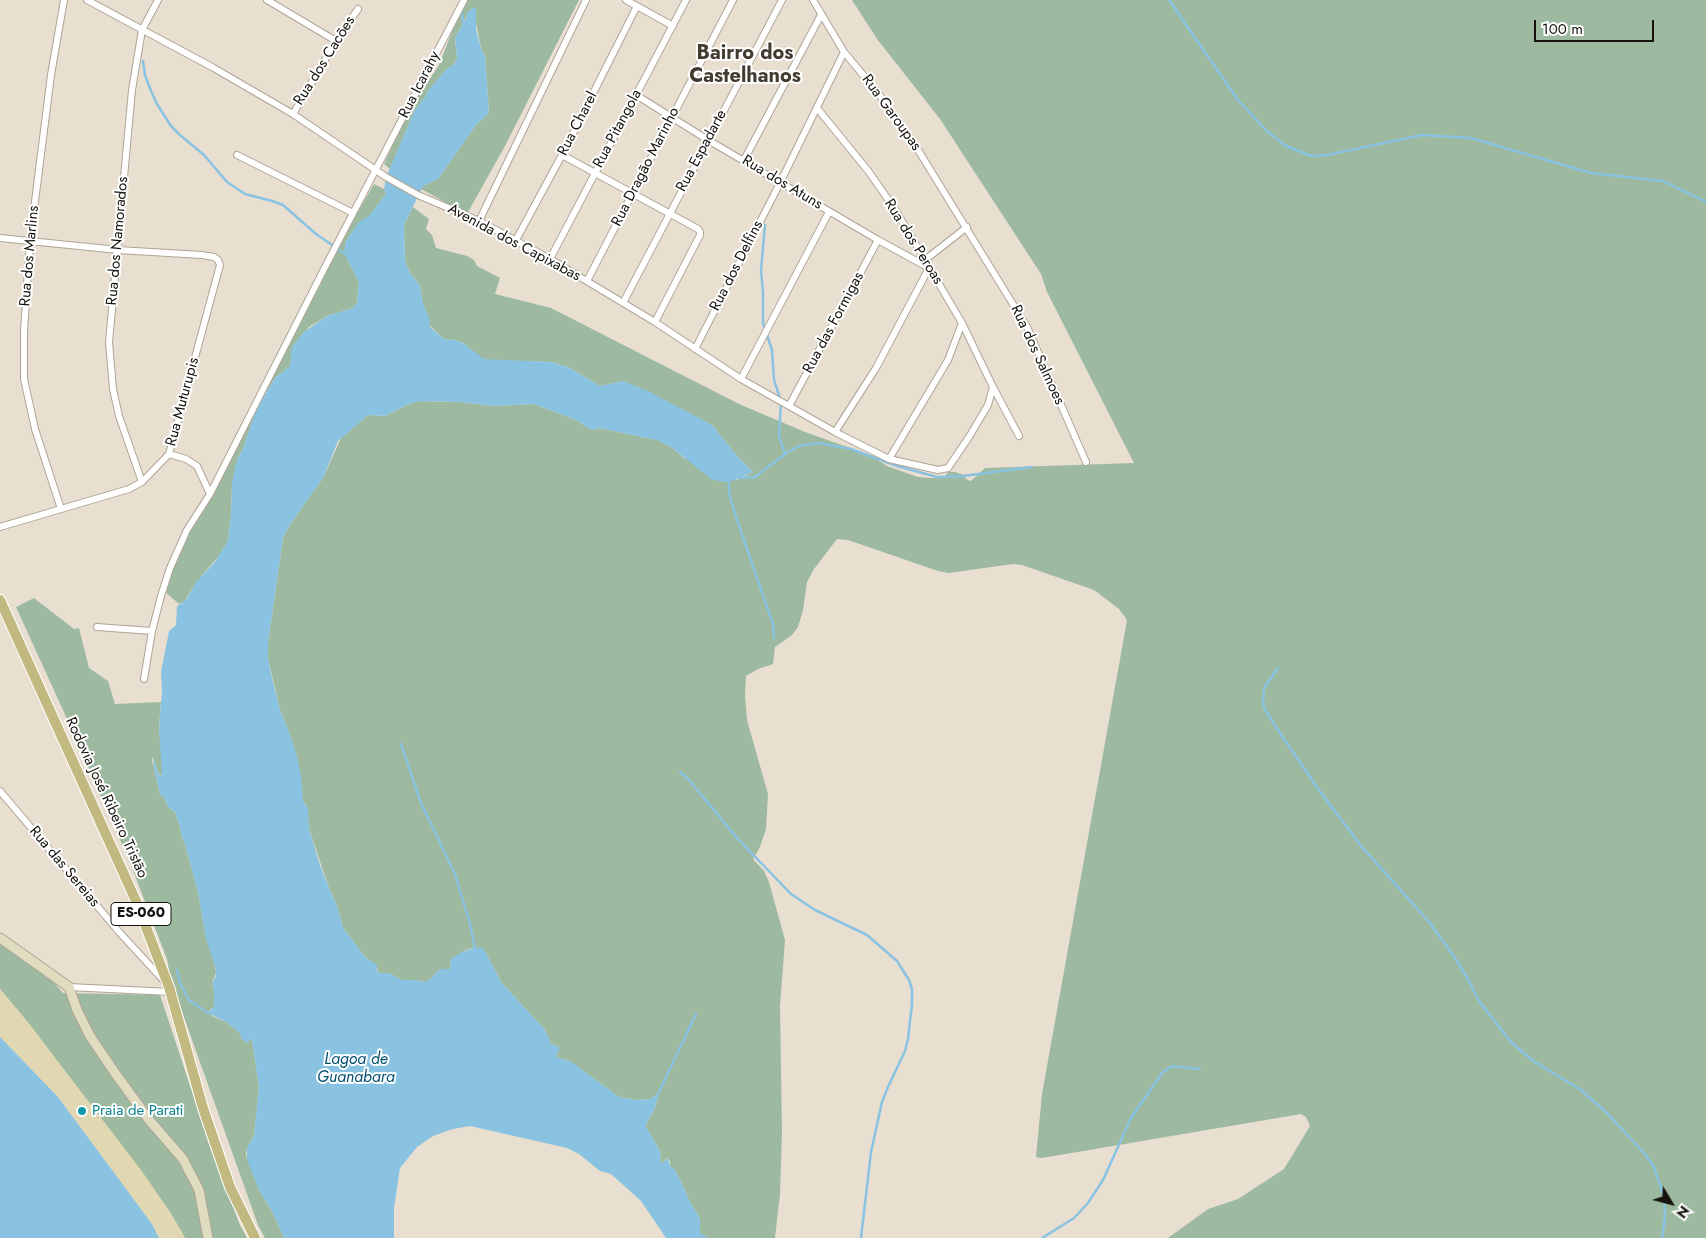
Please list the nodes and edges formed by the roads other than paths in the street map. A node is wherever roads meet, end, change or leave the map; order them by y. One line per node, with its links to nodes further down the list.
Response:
1 (64, 0): 39 (street, Rua dos Marlins)
2 (87, 0): 16 (street, Avenida dos Capixabas)
3 (158, 0): 16 (street, Rua dos Namorados)
4 (267, 0): 17 (street)
5 (464, 0): 27 (street, Rua Icarahy)
6 (586, 0): 34 (street)
7 (626, 0): 12 (street)
8 (686, 0): 15 (street, Rua Pitangola)
9 (733, 0): 22 (street, Rua Dragão Marinho)
10 (782, 0): 23 (street, Rua Espadarte)
11 (813, 0): 14 (street, Rua Garoupas)
12 (637, 6): 15 (street); 25 (street, Rua Charel)
13 (358, 9): 17 (street, Rua dos Cacões)
14 (822, 15): 18 (street, Rua Garoupas); 26 (street)
15 (673, 26): 19 (street, Rua Pitangola)
16 (142, 30): 21 (street, Avenida dos Capixabas); 40 (street, Rua dos Namorados)
17 (336, 41): 21 (street, Rua dos Cacões)
18 (844, 52): 20 (street, Rua dos Delfins); 35 (street, Rua Garoupas)
19 (636, 95): 22 (street, Rua dos Atuns); 28 (street, Rua Pitangola)
20 (816, 108): 29 (street, Rua dos Delfins); 42 (street, Rua dos Peroas)
21 (293, 114): 27 (street, Avenida dos Capixabas)
22 (672, 117): 23 (street, Rua dos Atuns); 30 (street, Rua Dragão Marinho)
23 (708, 140): 26 (street, Rua dos Atuns); 33 (street, Rua Espadarte)
24 (237, 155): 32 (street)
25 (562, 155): 28 (street); 37 (street, Rua Charel)
26 (744, 160): 29 (street, Rua dos Atuns)
27 (375, 171): 32 (street, Rua Icarahy); 34 (street, Avenida dos Capixabas)
28 (596, 172): 30 (street); 41 (street, Rua Pitangola)
29 (780, 183): 31 (street, Rua dos Atuns); 48 (street, Rua dos Delfins)
30 (632, 194): 33 (street); 44 (street, Rua Dragão Marinho)
31 (829, 212): 38 (street, Rua dos Atuns); 49 (street)
32 (353, 213): 58 (street, Rua Icarahy)
33 (670, 214): 45 (street, Rua Espadarte); 46 (street)
34 (480, 221): 37 (street, Avenida dos Capixabas)
35 (967, 227): 42 (street); 56 (street, Rua dos Salmoes)
36 (0, 238): 39 (street)
37 (516, 240): 41 (street, Avenida dos Capixabas)
38 (878, 240): 43 (street, Rua dos Atuns); 51 (street, Rua das Formigas)
39 (30, 241): 40 (street); 59 (street, Rua dos Marlins)
40 (118, 250): 54 (street, Rua Muturupis); 57 (street, Rua dos Namorados)
41 (550, 259): 44 (street, Avenida dos Capixabas)
42 (925, 260): 43 (street, Rua dos Peroas)
43 (929, 268): 47 (street, Rua dos Peroas); 52 (street)
44 (587, 281): 45 (street, Avenida dos Capixabas)
45 (623, 303): 46 (street, Avenida dos Capixabas)
46 (655, 322): 48 (street, Avenida dos Capixabas)
47 (962, 323): 50 (street, Rua dos Peroas); 55 (street)
48 (694, 349): 49 (street, Avenida dos Capixabas)
49 (741, 379): 51 (street, Avenida dos Capixabas)
50 (993, 386): 53 (street, Rua dos Peroas); 55 (street, Avenida dos Capixabas)
51 (789, 406): 52 (street, Avenida dos Capixabas)
52 (835, 432): 55 (street, Avenida dos Capixabas)
53 (1019, 436)
54 (169, 454): 57 (street, Rua Muturupis); 58 (street)
55 (890, 459)
56 (1086, 462)
57 (142, 482): 59 (street, Rua Muturupis)
58 (210, 494): 63 (street, Rua Icarahy)
59 (61, 509): 60 (street, Rua Muturupis)
60 (0, 527)
61 (0, 600): 68 (main road, Rodovia José Ribeiro Tristão / ES-060)
62 (97, 627): 63 (street)
63 (152, 631): 64 (street, Rua Icarahy)
64 (144, 679)
65 (0, 791): 68 (street, Rua das Sereias)
66 (0, 938): 67 (street)
67 (69, 987): 68 (street); 69 (street)
68 (170, 990): 70 (main road, Rodovia José Ribeiro Tristão / ES-060)
69 (208, 1238)
70 (255, 1238)

